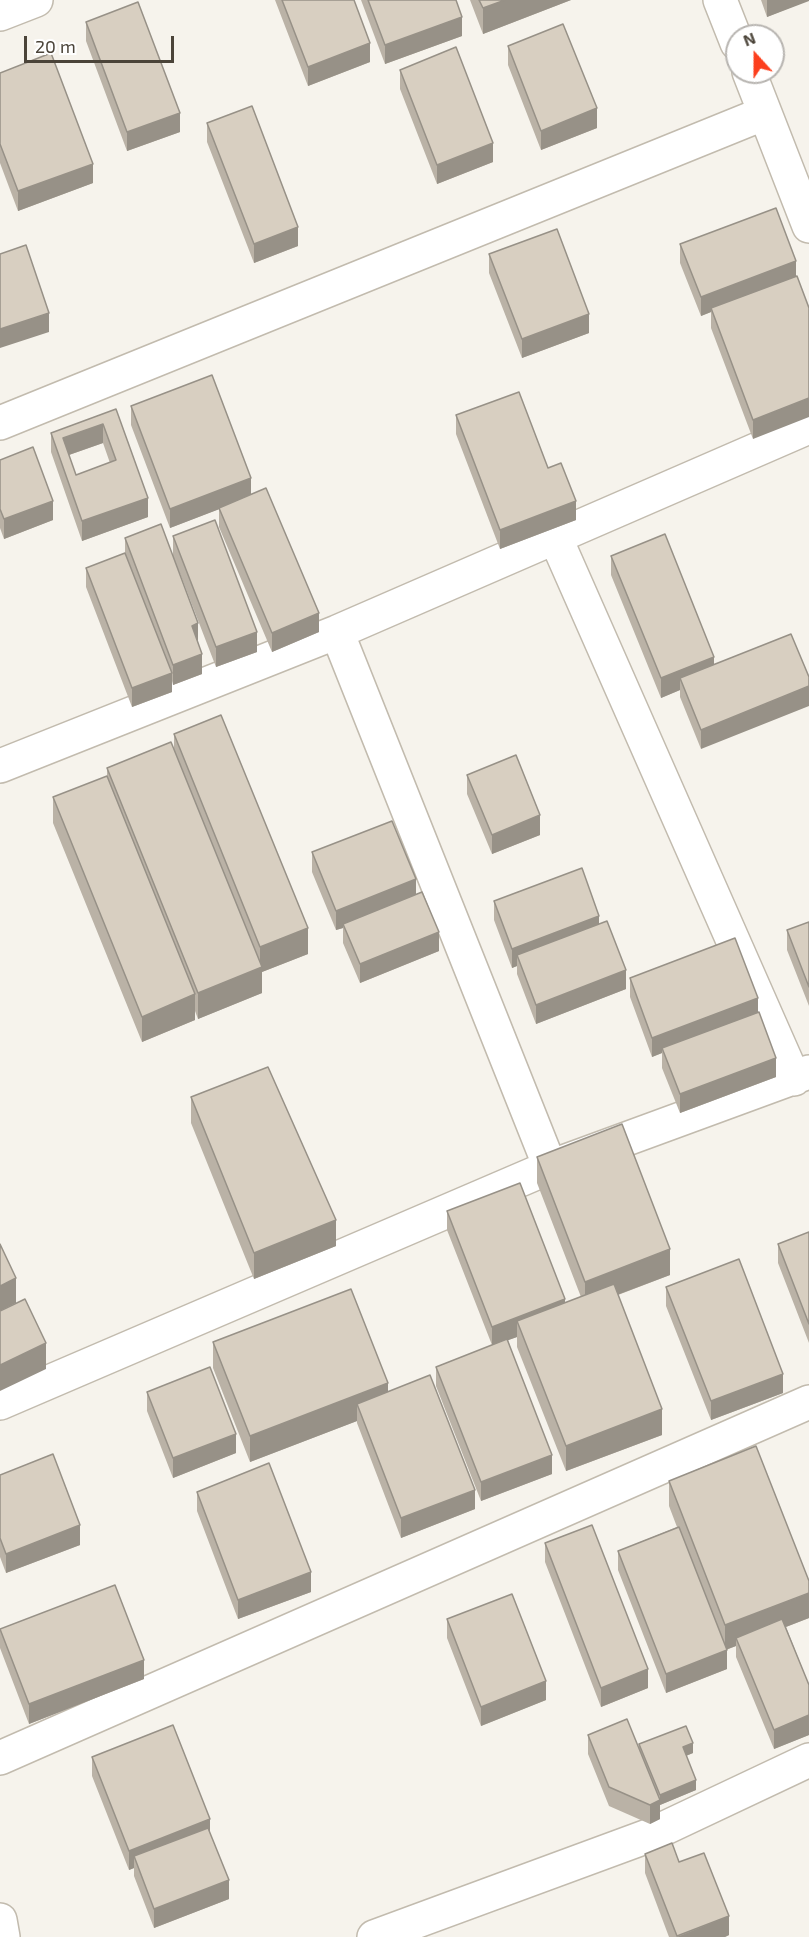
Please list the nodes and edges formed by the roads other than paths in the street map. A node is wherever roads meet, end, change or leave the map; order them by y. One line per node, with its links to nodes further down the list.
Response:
1 (36, 0): 3 (street)
2 (720, 0): 4 (street)
3 (0, 14)
4 (729, 24)
5 (753, 84): 6 (street)
6 (765, 113): 7 (street); 8 (street)
7 (809, 226)
8 (0, 423)
9 (809, 427): 10 (street)
10 (556, 539): 11 (street); 13 (street)
11 (337, 632): 12 (street); 14 (street)
12 (0, 766)
13 (802, 1075): 14 (street)
14 (550, 1167): 16 (street)
15 (809, 1402): 17 (street)
16 (0, 1403)
17 (0, 1758)
18 (809, 1760): 21 (street)
19 (0, 1920): 20 (street)
20 (3, 1937)
21 (374, 1937)

